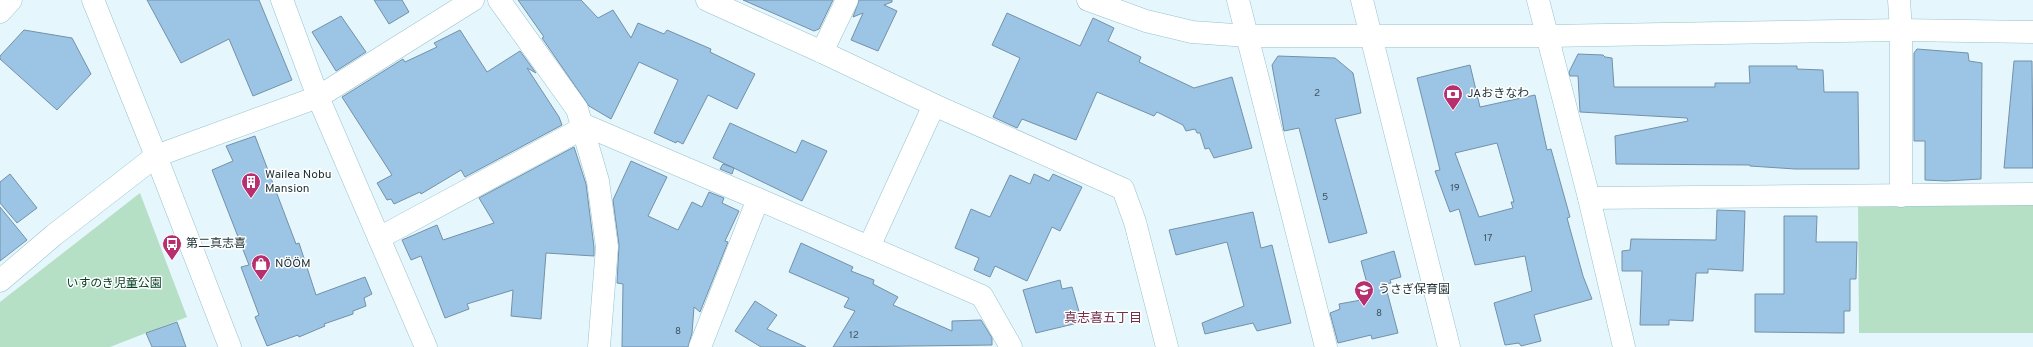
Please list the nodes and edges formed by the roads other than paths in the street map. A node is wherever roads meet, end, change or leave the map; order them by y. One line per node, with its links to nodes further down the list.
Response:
1 (11, 0): 13 (main road)
2 (92, 0): 23 (main road)
3 (282, 0): 20 (main road)
4 (473, 0): 20 (main road)
5 (499, 0): 22 (main road)
6 (707, 0): 19 (main road)
7 (847, 0): 19 (main road)
8 (1088, 0): 17 (main road)
9 (1238, 0): 17 (main road)
10 (1362, 0): 16 (main road)
11 (1538, 0): 18 (main road)
12 (1899, 0): 14 (main road)
13 (0, 12)
14 (1901, 30): 15 (main road); 18 (main road); 25 (main road)
15 (2033, 32)
16 (1371, 35): 17 (main road); 18 (main road); 38 (main road)
17 (1248, 36): 37 (main road)
18 (1547, 36): 26 (main road)
19 (822, 52): 21 (main road)
20 (318, 97): 23 (main road); 28 (main road)
21 (934, 105): 29 (main road); 36 (main road)
22 (582, 126): 27 (main road); 28 (main road); 33 (main road)
23 (156, 156): 30 (main road); 31 (main road)
24 (2033, 194): 25 (main road)
25 (1901, 196): 26 (main road)
26 (1589, 198): 39 (main road)
27 (758, 199): 29 (main road); 34 (main road)
28 (379, 238): 32 (main road)
29 (870, 247): 35 (main road)
30 (0, 281)
31 (230, 347)
32 (426, 347)
33 (599, 347)
34 (700, 347)
35 (1011, 347)
36 (1167, 347)
37 (1326, 347)
38 (1449, 347)
39 (1624, 347)

